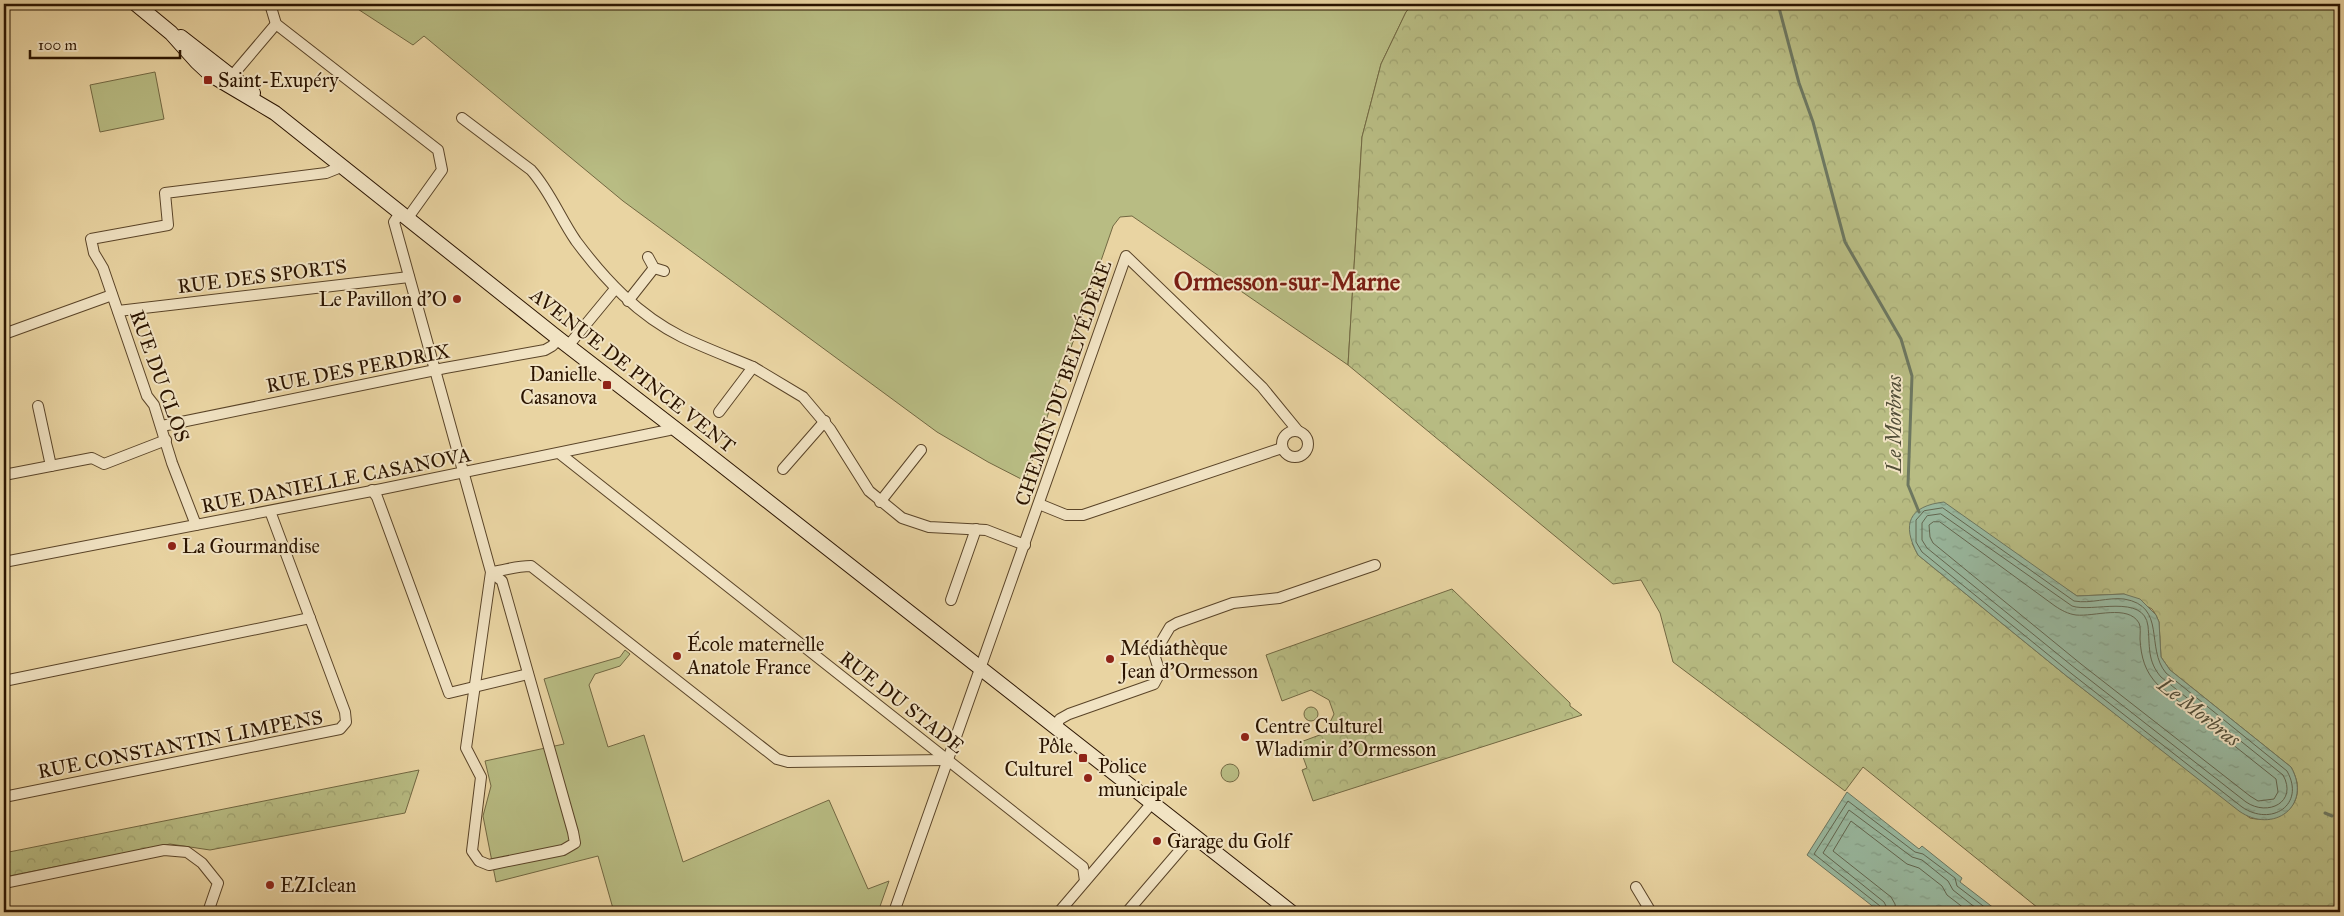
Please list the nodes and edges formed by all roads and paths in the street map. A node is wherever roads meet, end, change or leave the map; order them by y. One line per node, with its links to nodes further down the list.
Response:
1 (136, 4): 4 (main road, AVENUE DE PINCE VENT)
2 (270, 4): 3 (street)
3 (276, 24): 5 (street); 9 (street)
4 (171, 32): 5 (main road, AVENUE DE PINCE VENT); 6 (main road, AVENUE DE PINCE VENT)
5 (232, 76): 6 (main road, AVENUE DE PINCE VENT)
6 (261, 104): 8 (main road, AVENUE DE PINCE VENT)
7 (462, 118): 12 (street)
8 (341, 167): 9 (main road, AVENUE DE PINCE VENT); 13 (street, RUE DU CLOS)
9 (403, 216): 11 (street); 17 (main road, AVENUE DE PINCE VENT)
10 (648, 258): 14 (street)
11 (409, 277): 15 (street, RUE DES SPORTS); 19 (street)
12 (615, 288): 14 (street); 17 (street)
13 (112, 295): 15 (street, RUE DU CLOS); 16 (street)
14 (628, 301): 18 (street)
15 (118, 311): 23 (street, RUE DU CLOS)
16 (4, 334)
17 (563, 343): 19 (street, RUE DES PERDRIX); 24 (main road, AVENUE DE PINCE VENT)
18 (753, 367): 21 (street); 22 (street)
19 (435, 370): 23 (street, RUE DES PERDRIX); 32 (street)
20 (38, 406): 30 (street)
21 (719, 412)
22 (825, 421): 31 (street); 35 (street)
23 (162, 426): 26 (street, RUE DU CLOS)
24 (672, 426): 29 (street, RUE DANIELLE CASANOVA); 46 (main road, AVENUE DE PINCE VENT)
25 (1298, 431): 27 (street); 27 (street); 36 (street, CHEMIN DU BELVÉDÈRE)
26 (166, 440): 30 (street); 38 (street, RUE DU CLOS)
27 (1282, 448): 36 (street)
28 (922, 450): 35 (street)
29 (559, 453): 32 (street, RUE DANIELLE CASANOVA); 51 (street, RUE DU STADE)
30 (51, 466): 33 (street)
31 (783, 469)
32 (464, 472): 34 (street, RUE DANIELLE CASANOVA); 43 (street)
33 (4, 475)
34 (372, 490): 37 (street, RUE DANIELLE CASANOVA); 49 (street)
35 (880, 502): 39 (street)
36 (1039, 504): 40 (street, CHEMIN DU BELVÉDÈRE)
37 (270, 511): 38 (street, RUE DANIELLE CASANOVA); 45 (street, RUE CONSTANTIN LIMPENS)
38 (196, 525): 41 (street, RUE DANIELLE CASANOVA)
39 (976, 529): 40 (street); 44 (street)
40 (1025, 545): 46 (street, CHEMIN DU BELVÉDÈRE)
41 (4, 562)
42 (1375, 565): 50 (street)
43 (491, 572): 47 (street); 49 (street); 51 (street)
44 (951, 600)
45 (310, 618): 48 (street); 52 (street, RUE CONSTANTIN LIMPENS)
46 (980, 668): 50 (main road, AVENUE DE PINCE VENT); 51 (street, CHEMIN DU BELVÉDÈRE)
47 (528, 674): 49 (street); 49 (street)
48 (4, 681)
49 (475, 687)
50 (1055, 727): 53 (main road, AVENUE DE PINCE VENT)
51 (947, 760): 56 (street, RUE DU STADE); 61 (street, CHEMIN DU BELVÉDÈRE)
52 (4, 797)
53 (1152, 803): 54 (main road, AVENUE DE PINCE VENT); 55 (street)
54 (1193, 835): 63 (street); 64 (main road, AVENUE DE PINCE VENT)
55 (1098, 866): 56 (street); 57 (street)
56 (1083, 867): 57 (street)
57 (1085, 881): 62 (street)
58 (4, 883): 60 (street)
59 (1636, 887): 65 (street)
60 (208, 912)
61 (894, 912)
62 (1059, 912)
63 (1127, 912)
64 (1291, 912)
65 (1650, 912)

